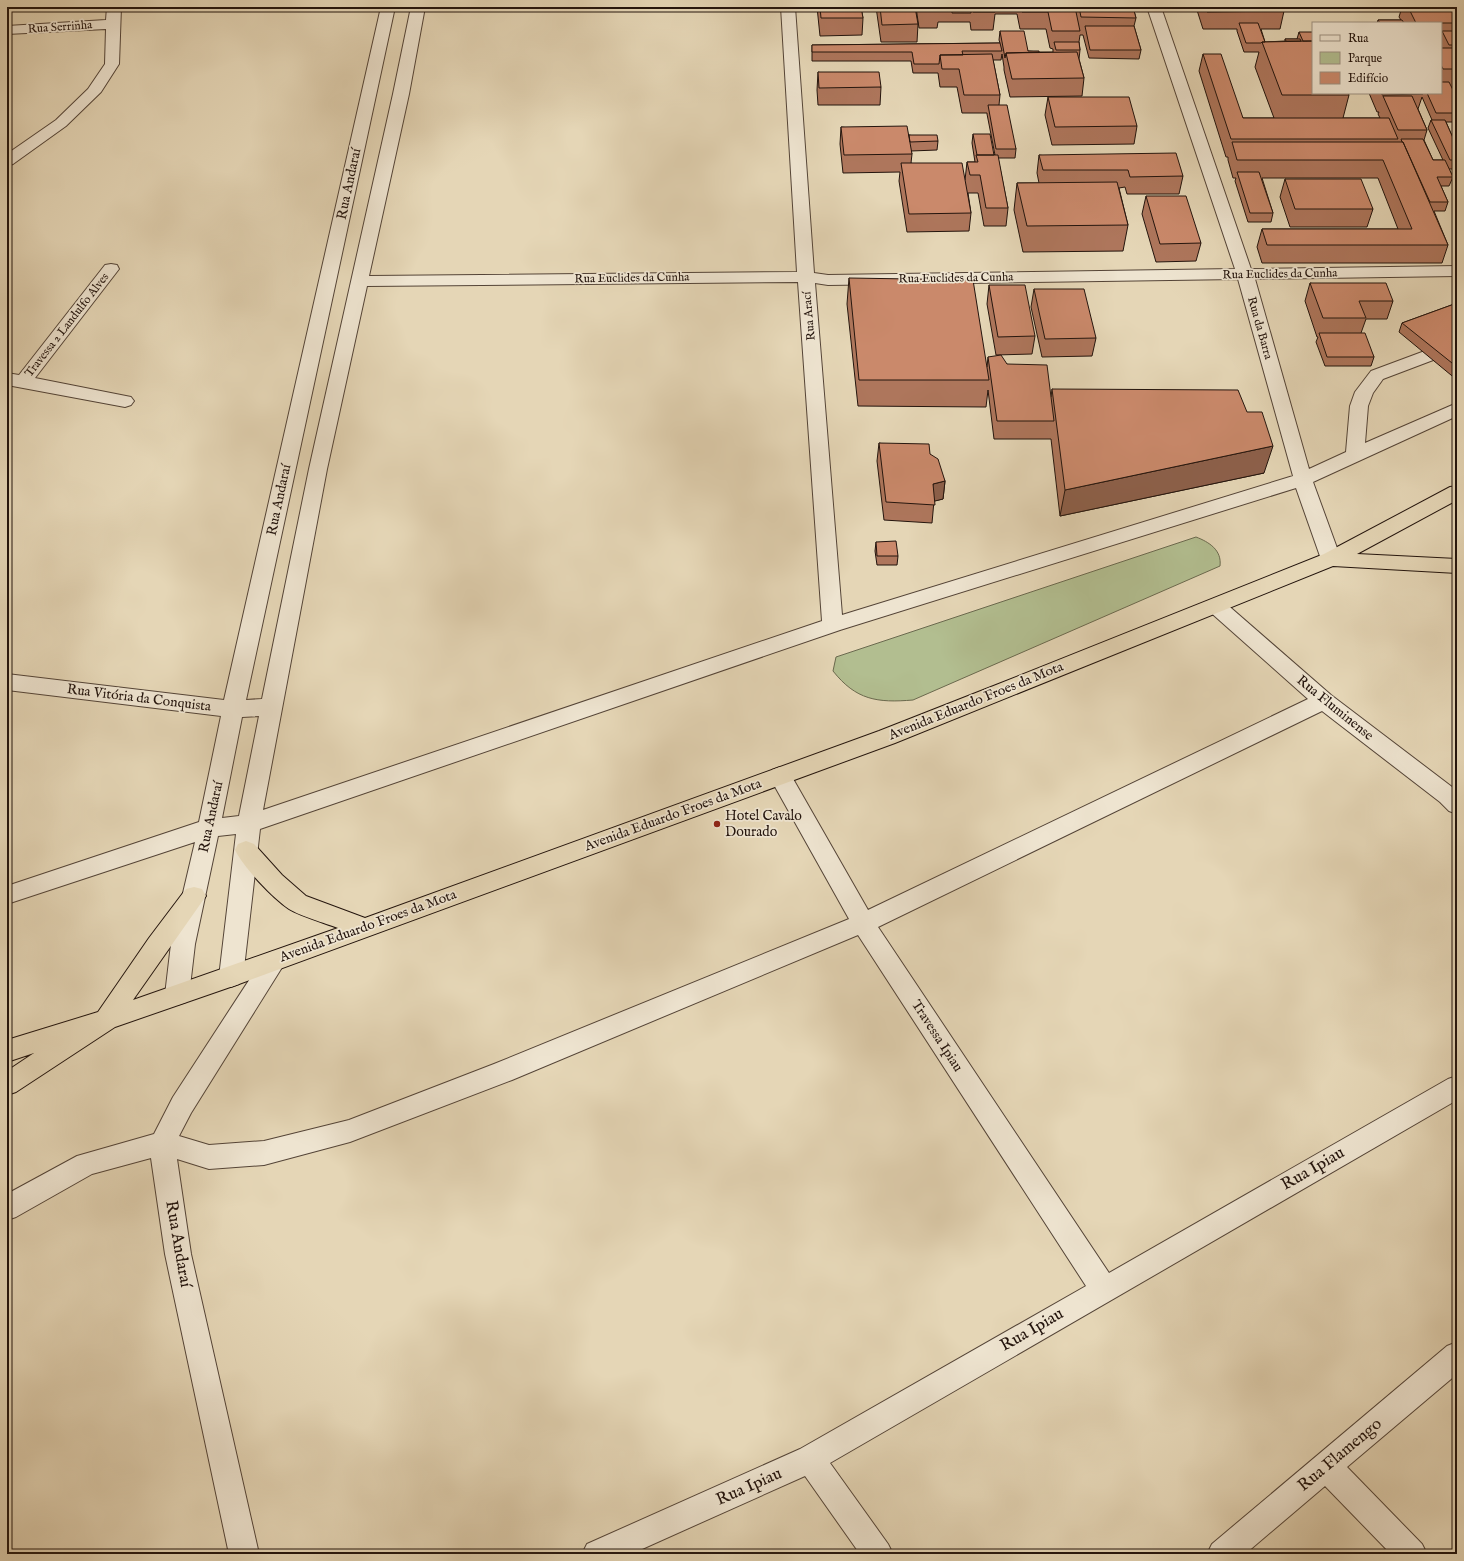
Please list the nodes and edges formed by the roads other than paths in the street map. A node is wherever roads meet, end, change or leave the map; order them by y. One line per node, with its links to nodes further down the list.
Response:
1 (114, 7): 6 (street)
2 (388, 7): 28 (street, Rua Andaraí)
3 (418, 7): 13 (street)
4 (788, 7): 12 (street, Rua Arací)
5 (1154, 7): 11 (street, Rua da Barra)
6 (113, 24): 7 (street, Rua Serrinha); 8 (street)
7 (7, 30)
8 (7, 161)
9 (112, 269): 15 (street, Travessa 2 Landulfo Alves)
10 (1457, 271): 11 (street, Rua Euclides da Cunha)
11 (1245, 275): 12 (street, Rua Euclides da Cunha); 19 (street, Rua da Barra)
12 (806, 277): 13 (street, Rua Euclides da Cunha); 24 (street, Rua Arací)
13 (359, 281): 27 (street)
14 (1457, 345): 18 (street)
15 (15, 380): 16 (street)
16 (125, 401)
17 (1457, 409): 18 (street)
18 (1355, 455): 19 (street)
19 (1303, 479): 21 (street, Rua da Barra); 24 (street)
20 (1457, 492): 21 (highway, Avenida Eduardo Froes da Mota)
21 (1331, 559): 22 (highway, Avenida Eduardo Froes da Mota); 23 (highway, Avenida Eduardo Froes da Mota)
22 (1457, 566)
23 (1216, 606): 26 (street, Rua Fluminense); 29 (highway, Avenida Eduardo Froes da Mota)
24 (833, 625): 31 (street)
25 (7, 682): 28 (street, Rua Vitória da Conquista)
26 (1324, 701): 30 (street, Rua Fluminense); 36 (street)
27 (271, 707): 28 (street, Rua Vitória da Conquista); 31 (street)
28 (233, 709): 32 (street, Rua Andaraí)
29 (780, 776): 36 (street, Travessa Ipiau); 37 (highway, Avenida Eduardo Froes da Mota)
30 (1454, 798)
31 (249, 824): 32 (street); 33 (street)
32 (209, 828): 34 (street); 35 (street, Rua Andaraí)
33 (246, 850): 37 (highway); 39 (street)
34 (7, 895)
35 (194, 896): 40 (street, Rua Andaraí); 41 (highway)
36 (863, 923): 47 (street); 49 (street, Travessa Ipiau)
37 (364, 928): 38 (highway, Avenida Eduardo Froes da Mota)
38 (274, 961): 39 (highway, Avenida Eduardo Froes da Mota); 47 (street)
39 (231, 978): 40 (highway, Avenida Eduardo Froes da Mota)
40 (177, 995): 41 (highway, Avenida Eduardo Froes da Mota)
41 (106, 1020): 43 (highway, Avenida Eduardo Froes da Mota); 45 (highway)
42 (7, 1040): 43 (highway)
43 (37, 1041): 44 (highway, Avenida Eduardo Froes da Mota)
44 (7, 1051)
45 (7, 1084)
46 (1457, 1087): 49 (street, Rua Ipiau)
47 (162, 1143): 48 (street); 53 (street, Rua Andaraí)
48 (7, 1208)
49 (1104, 1289): 51 (street, Rua Ipiau)
50 (1457, 1356): 52 (street, Rua Flamengo)
51 (810, 1459): 54 (street, Rua Ipiau); 55 (street)
52 (1326, 1467): 56 (street, Rua Flamengo); 57 (street)
53 (244, 1554)
54 (597, 1554)
55 (878, 1554)
56 (1222, 1554)
57 (1412, 1554)

